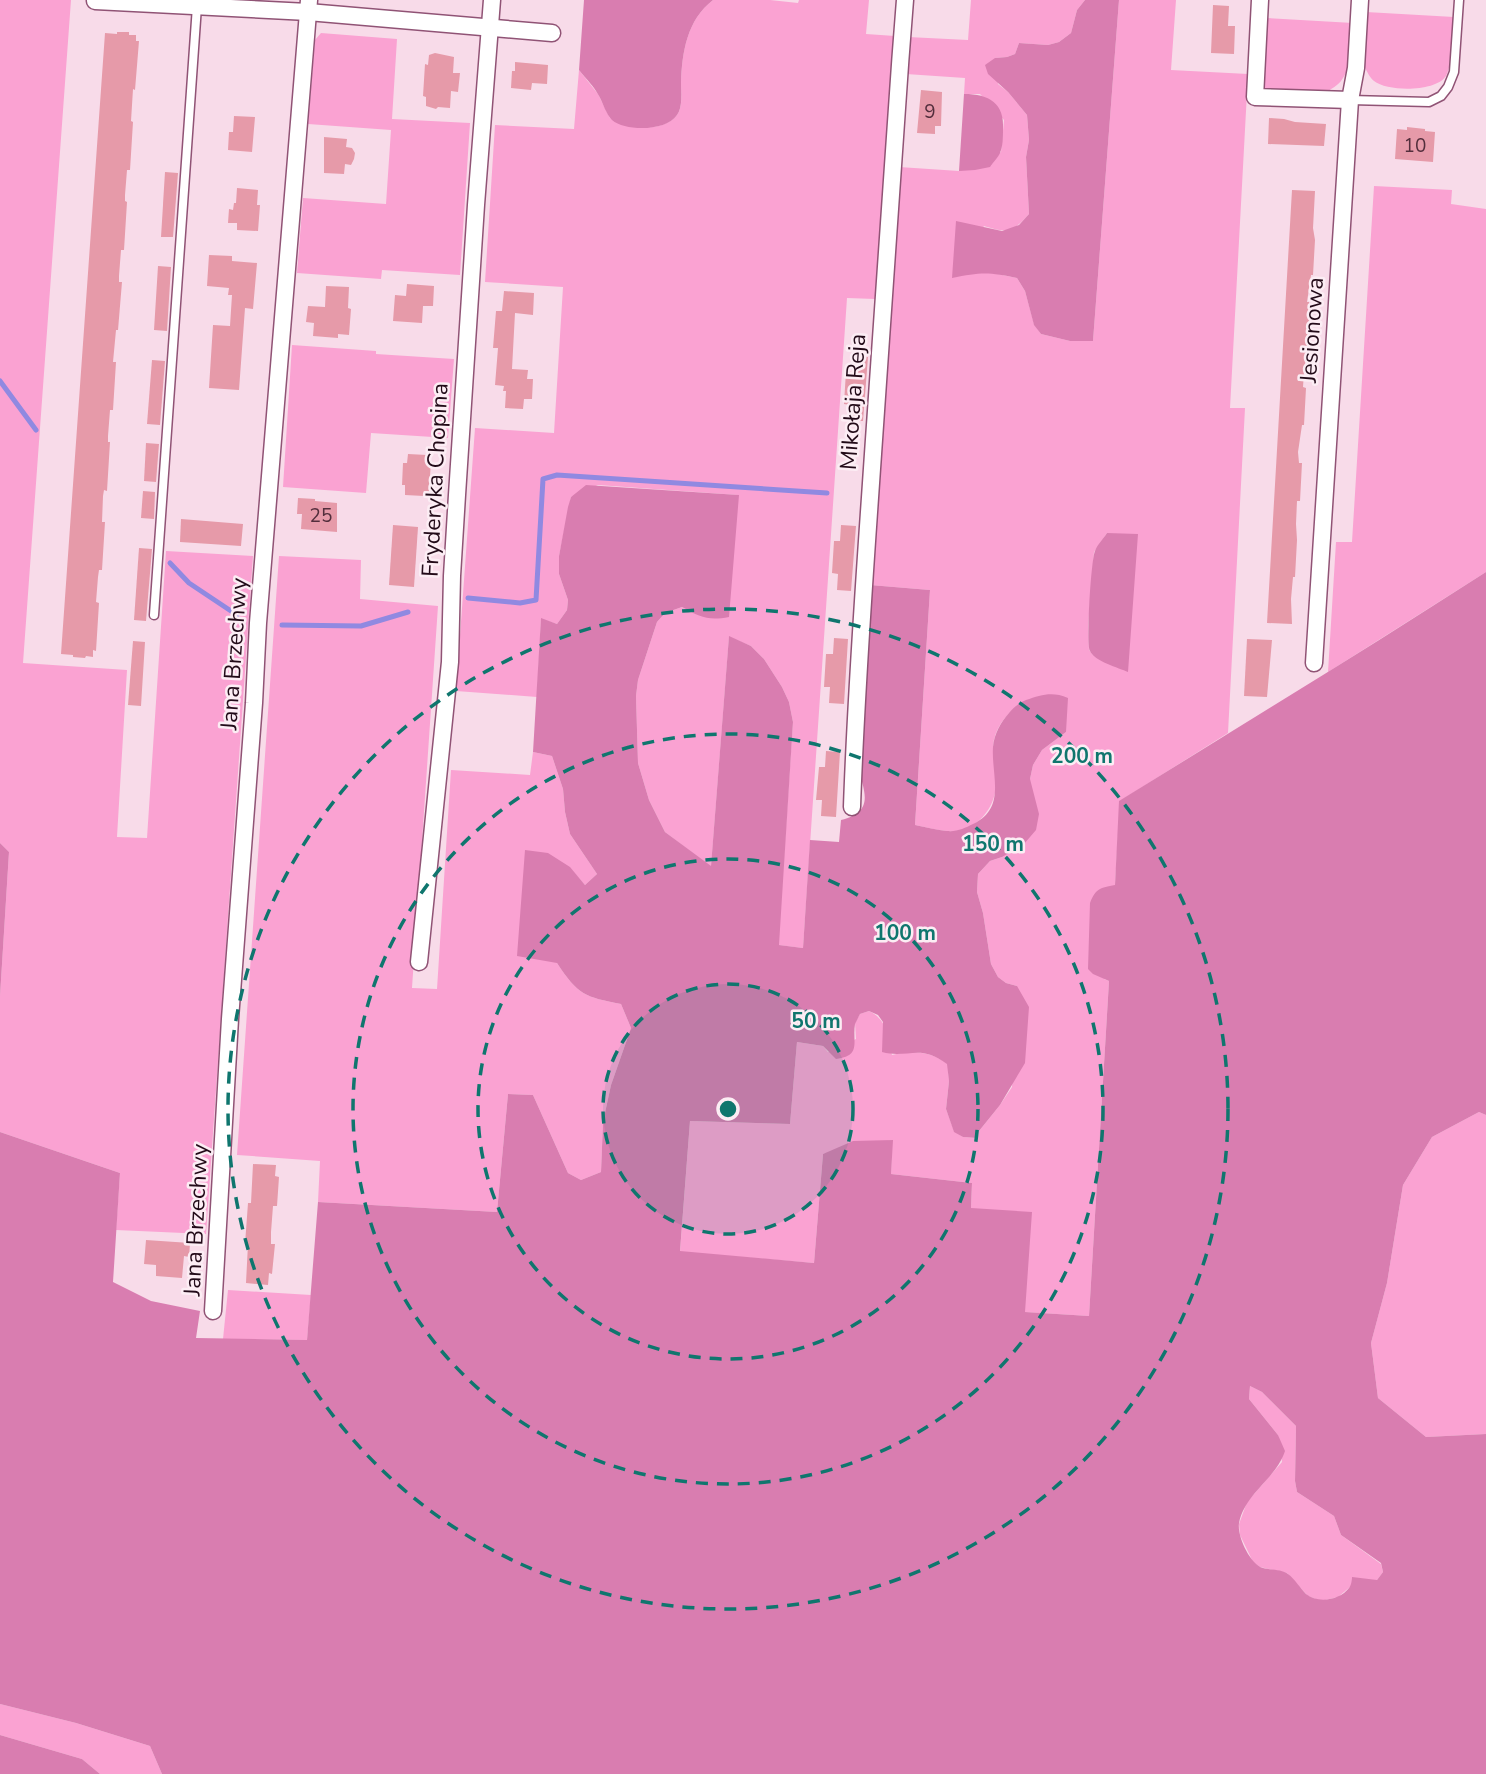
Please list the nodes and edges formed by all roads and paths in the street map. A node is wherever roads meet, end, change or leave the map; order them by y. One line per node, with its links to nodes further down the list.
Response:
1 (492, 0): 10 (street, Fryderyka Chopina)
2 (905, 0): 15 (street, Mikołaja Reja)
3 (1260, 0): 12 (street)
4 (1360, 0): 12 (street, Jesionowa)
5 (1459, 0): 12 (lane)
6 (95, 1): 7 (street)
7 (119, 1): 8 (street)
8 (197, 6): 9 (street); 13 (lane)
9 (309, 6): 10 (street); 17 (street, Jana Brzechwy)
10 (490, 28): 11 (street); 16 (street, Fryderyka Chopina)
11 (552, 33)
12 (1350, 100): 14 (street, Jesionowa)
13 (154, 615)
14 (1314, 663)
15 (852, 807)
16 (419, 962)
17 (214, 1311)

